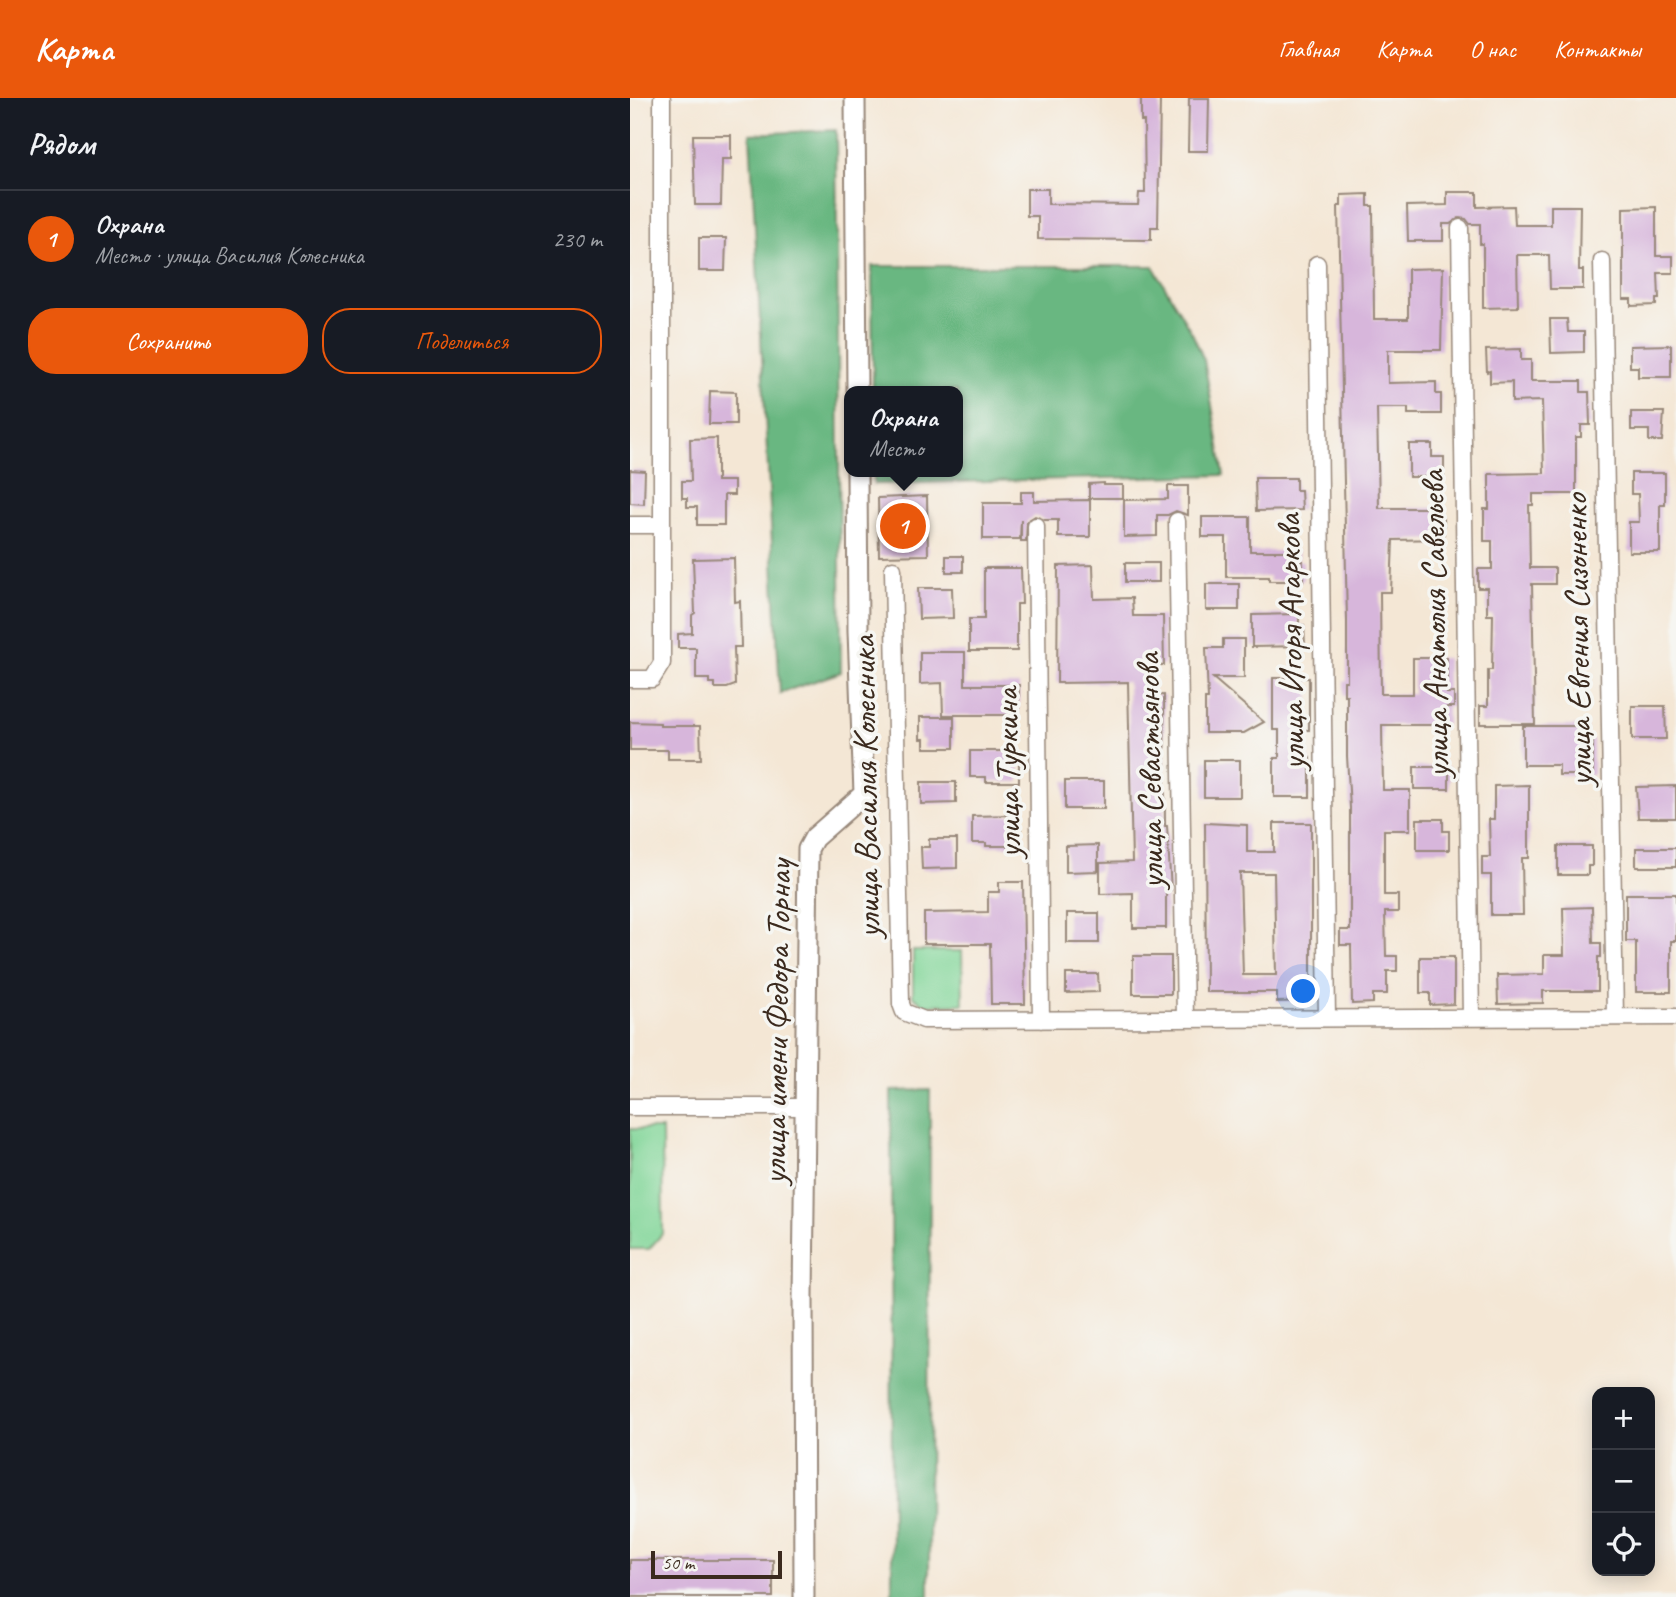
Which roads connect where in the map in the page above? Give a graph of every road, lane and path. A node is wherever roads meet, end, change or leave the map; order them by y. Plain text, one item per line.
1 (662, 98) edge
2 (855, 98) edge
3 (1460, 228) dead end
4 (1602, 261) dead end
5 (1317, 264) dead end
6 (857, 386) edge
7 (857, 477) edge
8 (1177, 521) dead end
9 (630, 525) edge
10 (661, 525) junction
11 (1036, 526) dead end
12 (893, 569) dead end
13 (630, 679) edge
14 (1615, 1017) junction
15 (1676, 1017) edge
16 (1327, 1018) junction
17 (1471, 1018) junction
18 (1185, 1019) junction
19 (1041, 1020) junction
20 (630, 1107) edge
21 (806, 1107) junction
22 (804, 1597) edge

1 - 10 street
2 - 6 street
3 - 17 street, улица Анатолия Савельева
4 - 14 street, улица Евгения Сизоненко
5 - 16 street, улица Игоря Агаркова
7 - 21 street, улица имени Федора Торнау
8 - 18 street, улица Севастьянова
9 - 10 street
10 - 13 street
11 - 19 street, улица Туркина
12 - 19 street, улица Василия Колесника
14 - 15 street
14 - 17 street
16 - 17 street
16 - 18 street
18 - 19 street
20 - 21 street
21 - 22 street, улица имени Федора Торнау

